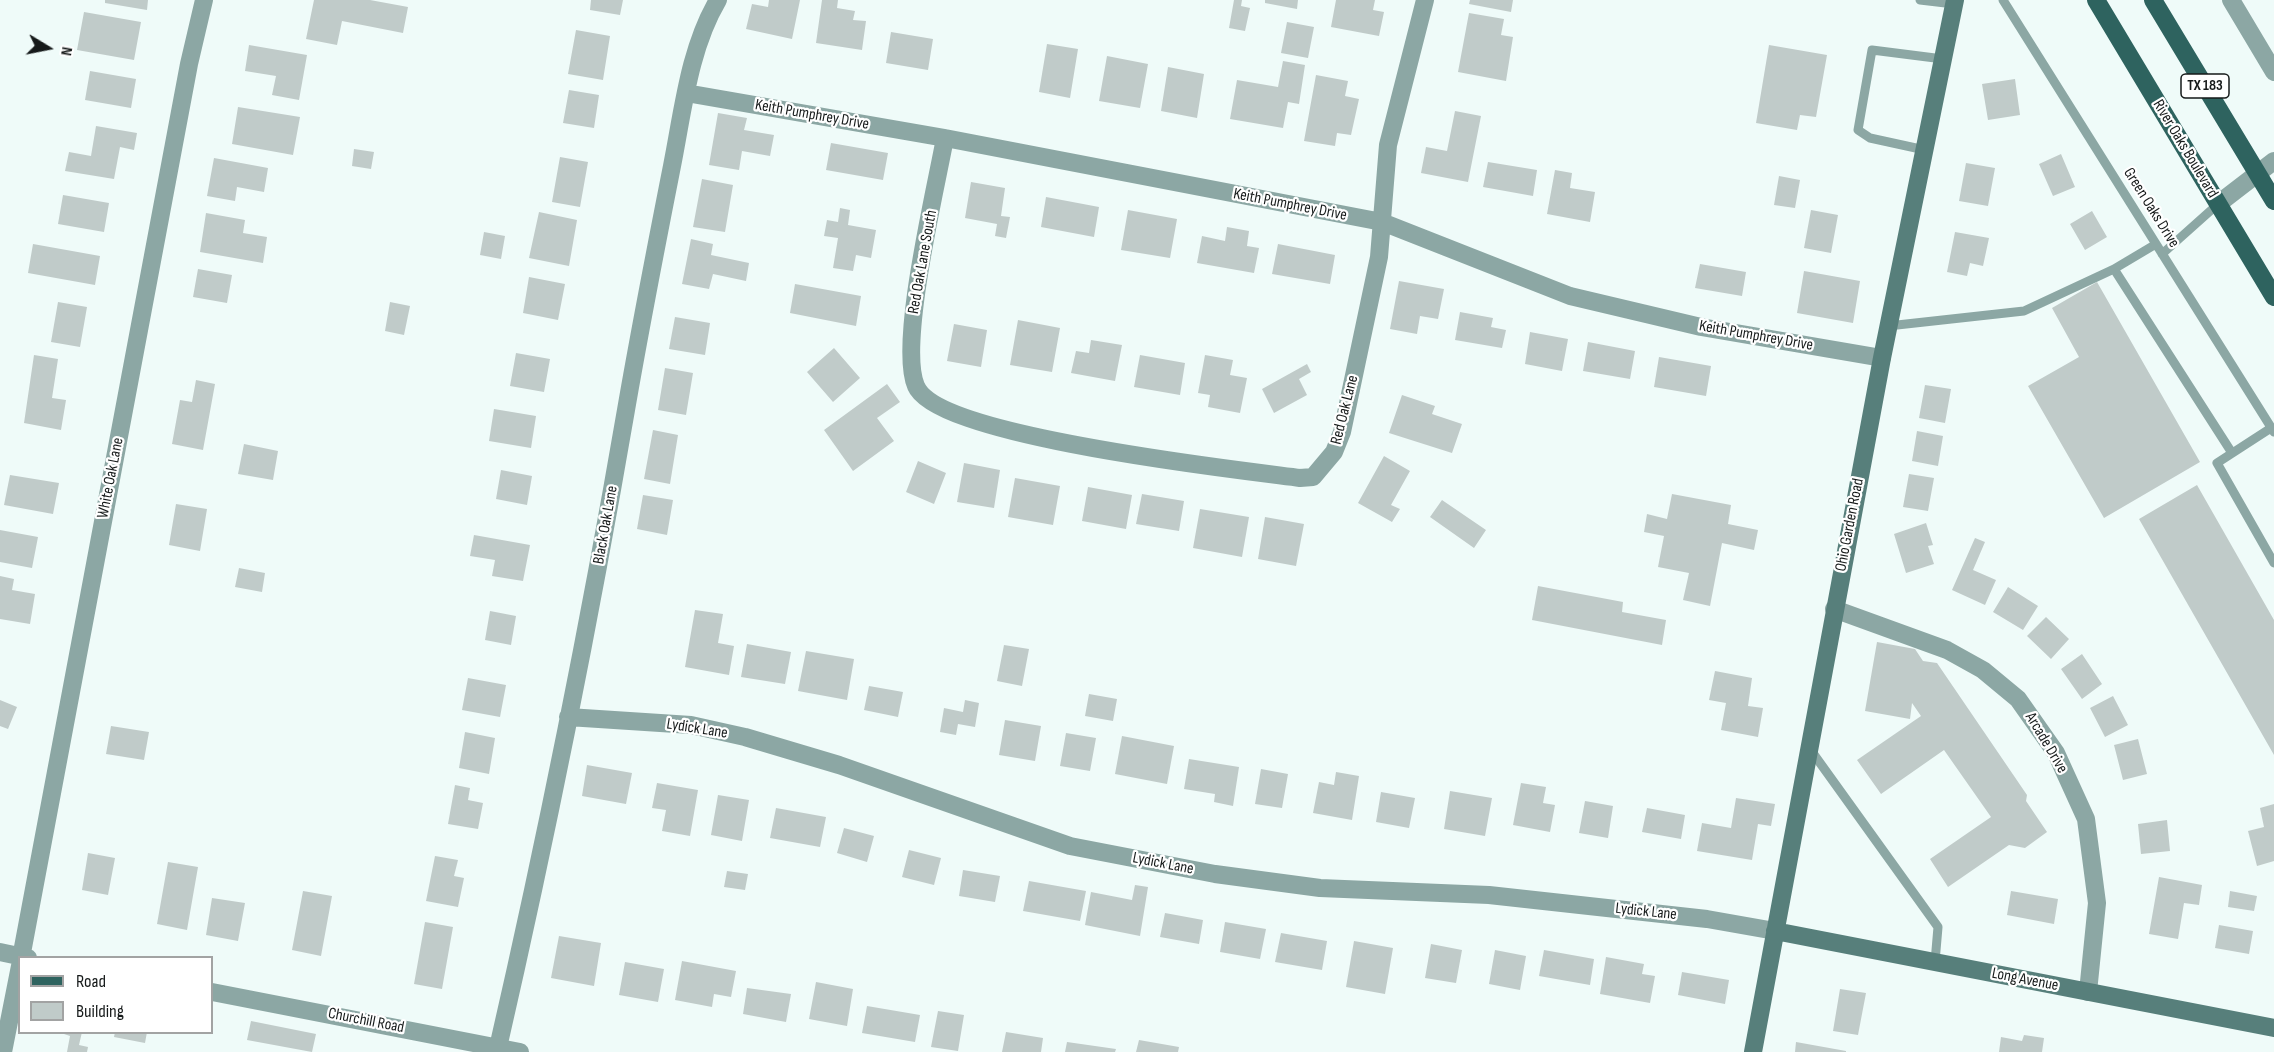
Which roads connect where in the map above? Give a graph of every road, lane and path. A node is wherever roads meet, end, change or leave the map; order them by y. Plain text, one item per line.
1 (204, 0) edge
2 (718, 0) edge
3 (1425, 0) edge
4 (1920, 0) edge
5 (2003, 0) edge
6 (2096, 0) edge
7 (2153, 0) edge
8 (2231, 0) edge
9 (1954, 2) edge
10 (1943, 59) junction
11 (2274, 72) edge
12 (686, 93) junction
13 (945, 138) junction
14 (1924, 150) junction
15 (2274, 161) edge
16 (2257, 172) junction
17 (2274, 201) edge
18 (2218, 204) junction
19 (1382, 222) junction
20 (2156, 244) junction
21 (2162, 254) junction
22 (2114, 269) junction
23 (2274, 297) edge
24 (1888, 326) junction
25 (1882, 358) junction
26 (916, 386) joint
27 (2272, 430) edge
28 (2232, 453) junction
29 (2274, 563) edge
30 (1834, 609) junction
31 (568, 717) junction
32 (1809, 747) junction
33 (1775, 931) junction
34 (0, 952) edge
35 (24, 956) edge
36 (18, 957) edge
37 (1935, 962) junction
38 (18, 982) edge
39 (213, 992) edge
40 (2088, 992) junction
41 (2274, 1028) edge
42 (498, 1050) edge
43 (3, 1052) edge
44 (520, 1052) edge
45 (1753, 1052) edge

1 - 35 street, White Oak Lane
2 - 12 street, Black Oak Lane
3 - 19 street, Red Oak Lane
4 - 9 lane
5 - 20 lane, Green Oaks Drive
6 - 18 main road, River Oaks Boulevard / TX 183
7 - 16 main road, TX 183
8 - 11 street
9 - 10 street, Ohio Garden Road
10 - 14 street, Ohio Garden Road
10 - 14 lane
12 - 13 street, Keith Pumphrey Drive
12 - 31 street, Black Oak Lane
13 - 19 street, Keith Pumphrey Drive
13 - 26 street, Red Oak Lane South
14 - 24 street, Ohio Garden Road
15 - 16 street
16 - 17 main road, TX 183
16 - 18 street
18 - 21 lane
18 - 23 main road, River Oaks Boulevard / TX 183
19 - 25 street, Keith Pumphrey Drive
19 - 26 street, Red Oak Lane
20 - 21 lane, Green Oaks Drive
20 - 22 lane
21 - 27 lane, Green Oaks Drive
22 - 24 lane
22 - 28 lane
24 - 25 street, Ohio Garden Road
25 - 30 street, Ohio Garden Road
27 - 28 lane
28 - 29 lane
30 - 32 street, Ohio Garden Road
30 - 40 street, Arcade Drive
31 - 33 street, Lydick Lane
31 - 42 street, Black Oak Lane
32 - 33 street, Ohio Garden Road
32 - 37 lane
33 - 37 street, Long Avenue
33 - 45 street, Ohio Garden Road
34 - 36 street
37 - 40 street, Long Avenue
38 - 43 street, White Oak Lane
39 - 42 street, Churchill Road
40 - 41 street, Long Avenue
42 - 44 street, Churchill Road

